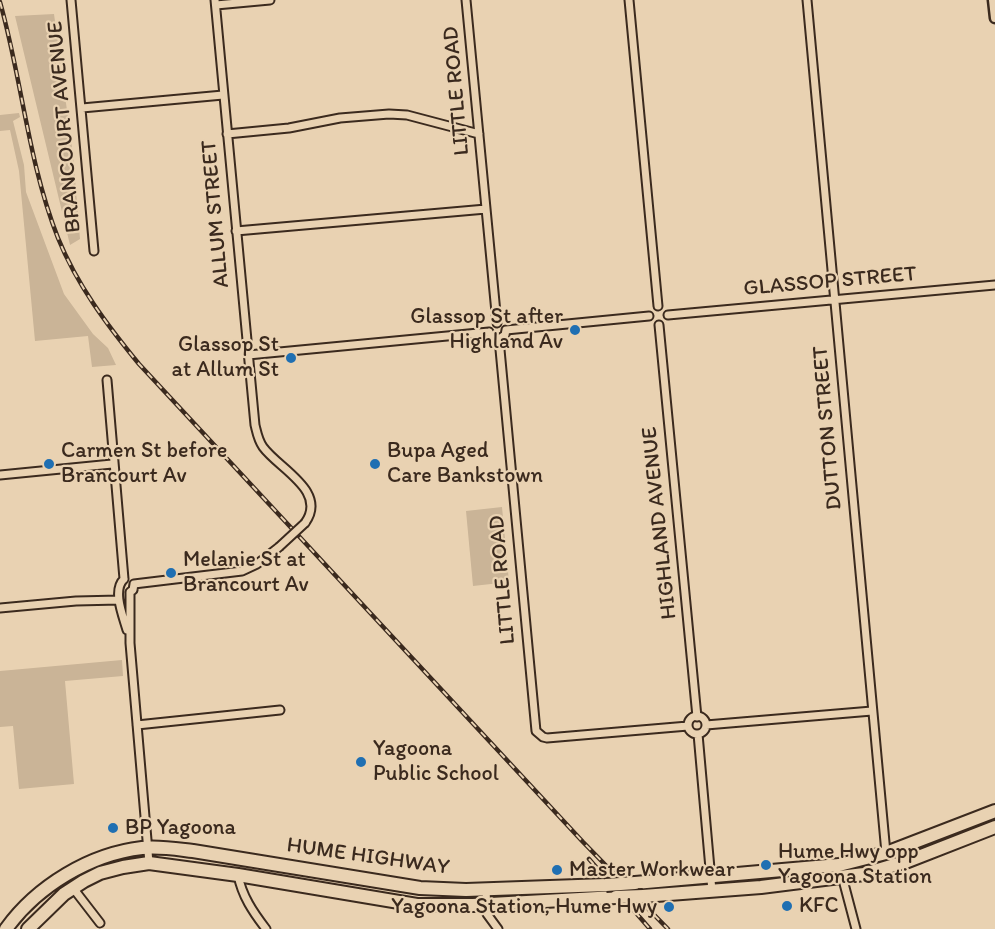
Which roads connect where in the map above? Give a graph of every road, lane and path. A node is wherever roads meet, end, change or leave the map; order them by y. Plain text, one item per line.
1 (71, 0) edge
2 (270, 0) edge
3 (466, 0) edge
4 (629, 0) edge
5 (807, 0) edge
6 (993, 0) edge
7 (215, 2) edge
8 (995, 18) edge
9 (223, 95) junction
10 (82, 108) junction
11 (227, 134) junction
12 (479, 134) junction
13 (486, 209) junction
14 (236, 231) junction
15 (94, 251) dead end
16 (995, 285) edge
17 (834, 300) junction
18 (658, 306) junction
19 (668, 315) junction
20 (649, 316) junction
21 (497, 322) junction
22 (659, 326) junction
23 (506, 330) junction
24 (489, 332) junction
25 (499, 339) junction
26 (248, 355) junction
27 (107, 380) dead end
28 (112, 464) junction
29 (0, 476) edge
30 (124, 579) junction
31 (134, 584) junction
32 (120, 587) junction
33 (130, 592) junction
34 (119, 600) junction
35 (0, 608) edge
36 (130, 643) junction
37 (280, 710) dead end
38 (872, 711) junction
39 (697, 717) junction
40 (137, 725) junction
41 (706, 725) junction
42 (688, 726) junction
43 (698, 734) junction
44 (995, 811) edge
45 (995, 827) edge
46 (148, 848) junction
47 (886, 853) junction
48 (149, 863) junction
49 (839, 865) junction
50 (238, 875) junction
51 (710, 876) junction
52 (842, 878) junction
53 (73, 888) junction
54 (486, 889) junction
55 (712, 891) junction
56 (487, 904) junction
57 (100, 923) dead end
58 (6, 929) edge
59 (28, 929) edge
60 (266, 929) edge
61 (498, 929) edge
62 (856, 929) edge

1 - 10 street, BRANCOURT AVENUE
2 - 7 street
3 - 12 street, LITTLE ROAD
4 - 18 street
5 - 17 street, DUTTON STREET
6 - 8 street
7 - 9 street, ALLUM STREET
9 - 10 street
9 - 11 street, ALLUM STREET
10 - 15 street, BRANCOURT AVENUE
11 - 12 street
11 - 14 street, ALLUM STREET
12 - 13 street, LITTLE ROAD
13 - 14 street
13 - 21 street, LITTLE ROAD
14 - 26 street, ALLUM STREET
16 - 17 street, GLASSOP STREET
17 - 19 street, GLASSOP STREET
17 - 38 street, DUTTON STREET
18 - 19 street
18 - 20 street
19 - 22 street
20 - 22 street
20 - 23 street
21 - 23 street
21 - 24 street
22 - 39 street, HIGHLAND AVENUE
23 - 25 street
24 - 25 street
24 - 26 street
25 - 42 street, LITTLE ROAD
26 - 31 street, ALLUM STREET, bridge
27 - 28 street
28 - 29 street
28 - 30 street
30 - 31 street
30 - 32 street
31 - 33 street
32 - 33 street
32 - 34 street
33 - 36 street
34 - 35 street
34 - 36 street
36 - 40 street
37 - 40 street
38 - 41 street
38 - 47 street, DUTTON STREET
39 - 41 street
39 - 42 street
40 - 46 street
41 - 43 street
42 - 43 street
43 - 51 street
44 - 47 highway, HUME HIGHWAY
45 - 52 highway, HUME HIGHWAY
46 - 48 street
46 - 54 highway, HUME HIGHWAY
46 - 58 highway, HUME HIGHWAY
47 - 49 highway, HUME HIGHWAY
48 - 50 highway, HUME HIGHWAY
48 - 53 highway, HUME HIGHWAY
49 - 51 highway, HUME HIGHWAY
49 - 52 street
50 - 56 highway, HUME HIGHWAY
50 - 60 street
51 - 54 highway, HUME HIGHWAY, bridge
51 - 55 street
52 - 55 highway, HUME HIGHWAY
52 - 62 street
53 - 57 street
53 - 59 highway, HUME HIGHWAY
54 - 56 street
55 - 56 highway, HUME HIGHWAY, bridge
56 - 61 street

